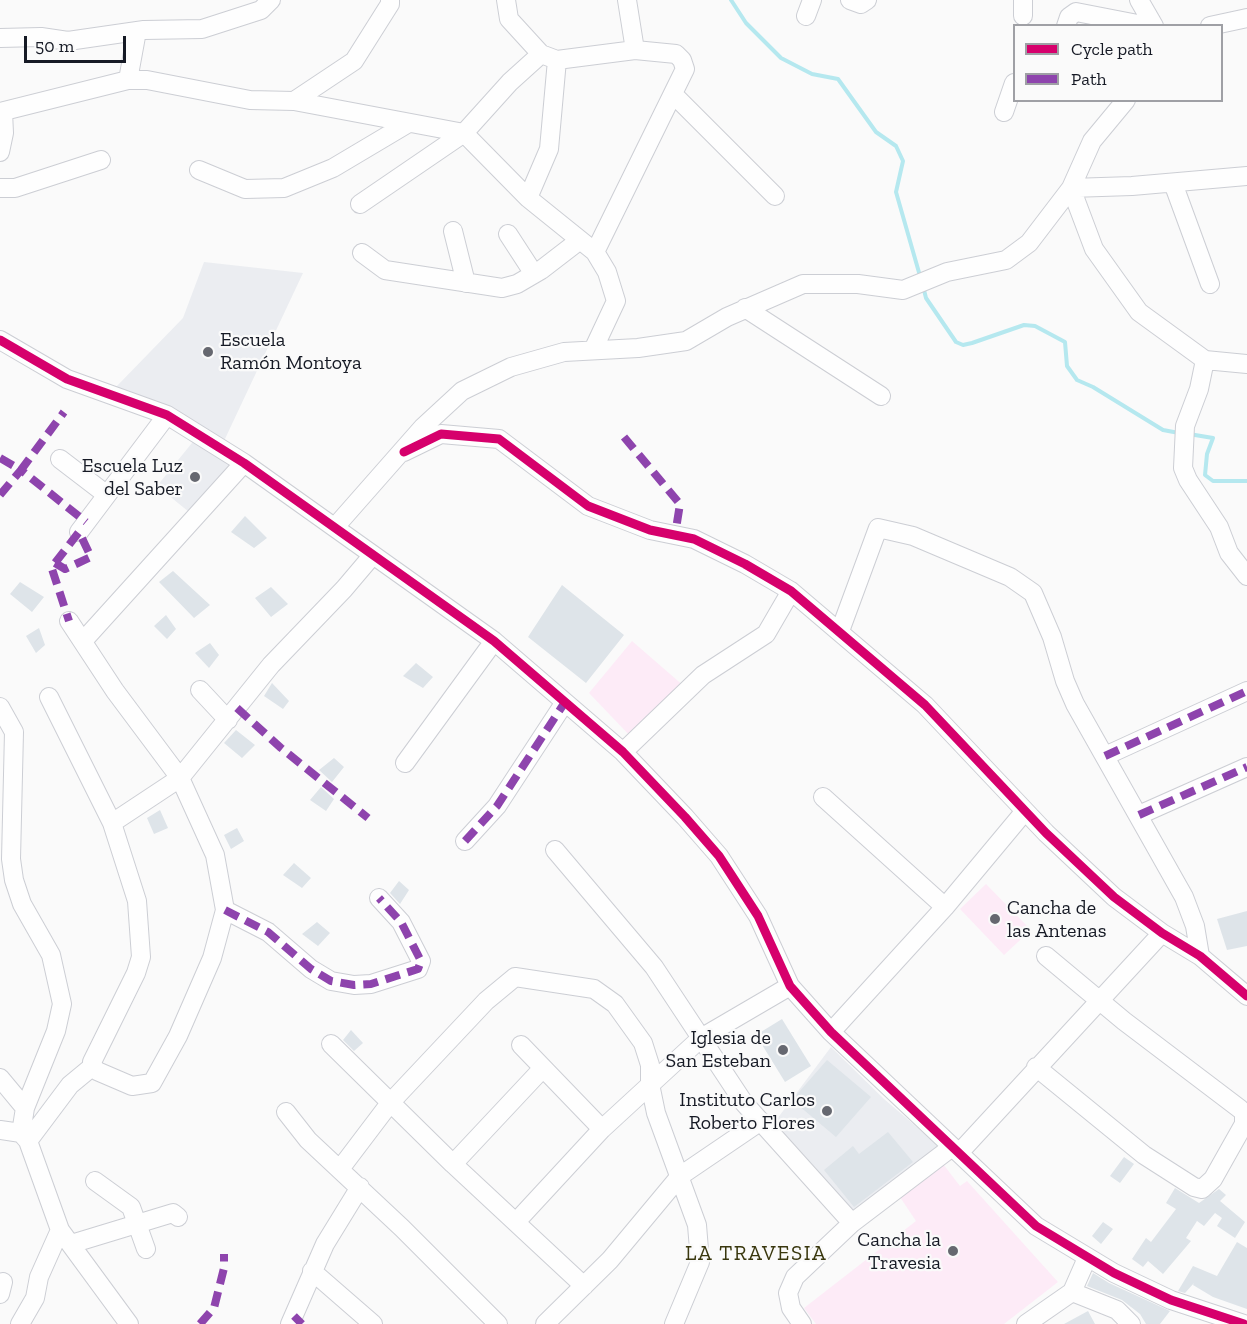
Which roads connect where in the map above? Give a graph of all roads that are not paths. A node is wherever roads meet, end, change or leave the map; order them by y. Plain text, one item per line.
1 (271, 0) edge
2 (390, 0) edge
3 (506, 0) edge
4 (627, 0) edge
5 (850, 0) edge
6 (867, 0) edge
7 (1139, 0) edge
8 (1247, 18) edge
9 (1067, 24) edge
10 (1138, 24) edge
11 (1153, 24) edge
12 (1218, 24) edge
13 (137, 31) junction
14 (0, 38) edge
15 (635, 50) junction
16 (549, 57) junction
17 (128, 80) junction
18 (1013, 86) edge
19 (673, 94) junction
20 (294, 101) junction
21 (1124, 102) edge
22 (2, 112) edge
23 (1004, 112) dead end
24 (407, 124) junction
25 (464, 133) junction
26 (0, 152) edge
27 (100, 160) dead end
28 (199, 170) dead end
29 (1247, 176) edge
30 (1173, 183) junction
31 (0, 188) edge
32 (1071, 188) junction
33 (775, 196) dead end
34 (528, 198) junction
35 (360, 204) dead end
36 (453, 231) dead end
37 (508, 234) dead end
38 (580, 240) junction
39 (595, 252) junction
40 (362, 253) dead end
41 (534, 274) junction
42 (466, 283) junction
43 (1210, 284) dead end
44 (745, 308) junction
45 (0, 340) edge
46 (593, 351) junction
47 (1205, 360) junction
48 (1247, 364) edge
49 (881, 396) dead end
50 (167, 415) junction
51 (404, 452) junction
52 (60, 459) dead end
53 (244, 463) junction
54 (107, 495) junction
55 (335, 527) junction
56 (79, 532) dead end
57 (372, 556) junction
58 (1247, 576) edge
59 (791, 591) junction
60 (69, 621) dead end
61 (840, 631) junction
62 (83, 641) junction
63 (494, 641) junction
64 (200, 690) dead end
65 (1247, 691) edge
66 (49, 697) dead end
67 (565, 702) junction
68 (0, 707) edge
69 (228, 720) junction
70 (623, 752) junction
71 (1105, 756) junction
72 (405, 763) dead end
73 (1247, 767) edge
74 (180, 778) junction
75 (823, 797) dead end
76 (1025, 811) junction
77 (1139, 815) junction
78 (112, 823) junction
79 (465, 841) dead end
80 (555, 850) dead end
81 (379, 898) dead end
82 (945, 907) junction
83 (225, 910) junction
84 (1162, 933) junction
85 (1046, 956) dead end
86 (1200, 956) junction
87 (789, 986) junction
88 (1247, 996) edge
89 (1098, 1001) junction
90 (831, 1032) junction
91 (701, 1038) junction
92 (331, 1044) dead end
93 (521, 1045) dead end
94 (93, 1066) junction
95 (1036, 1067) junction
96 (543, 1068) junction
97 (0, 1078) edge
98 (650, 1084) junction
99 (390, 1103) junction
100 (25, 1108) junction
101 (286, 1112) dead end
102 (761, 1121) junction
103 (602, 1129) junction
104 (0, 1130) edge
105 (24, 1137) junction
106 (956, 1150) junction
107 (453, 1164) junction
108 (340, 1169) junction
109 (680, 1176) junction
110 (95, 1181) dead end
111 (360, 1187) junction
112 (178, 1217) dead end
113 (516, 1222) junction
114 (852, 1223) junction
115 (138, 1224) junction
116 (65, 1237) junction
117 (146, 1249) dead end
118 (1087, 1258) junction
119 (312, 1271) junction
120 (584, 1286) junction
121 (1072, 1292) junction
122 (1219, 1320) edge
123 (295, 1321) edge
124 (20, 1324) edge
125 (129, 1324) edge
126 (373, 1324) edge
127 (498, 1324) edge
128 (546, 1324) edge
129 (674, 1324) edge
130 (802, 1324) edge
131 (1026, 1324) edge
132 (1131, 1324) edge
133 (1244, 1324) edge

1 - 13 street
2 - 20 street
3 - 16 street
4 - 15 street
5 - 6 street
7 - 11 street
8 - 12 street
9 - 10 street
13 - 14 street
13 - 17 street
15 - 16 street
15 - 19 street
16 - 25 street
16 - 34 street
17 - 20 street
17 - 22 street
18 - 23 street
19 - 33 street
19 - 39 street
20 - 24 street
21 - 32 street
22 - 26 street
24 - 25 street
24 - 28 street
25 - 34 street
25 - 35 street
27 - 31 street
29 - 30 street
30 - 32 street
30 - 43 street
32 - 44 street
32 - 47 street
34 - 38 street
36 - 42 street
37 - 41 street
38 - 39 street
38 - 41 street
39 - 46 street
40 - 42 street
41 - 42 street
44 - 46 street
44 - 49 street
45 - 50 street
46 - 51 street
47 - 48 street
47 - 58 street
50 - 53 street
50 - 54 street
51 - 55 street
51 - 59 street
52 - 54 street
53 - 55 street
53 - 62 street
54 - 56 street
55 - 57 street
57 - 63 street
57 - 69 street
59 - 61 street
59 - 70 street
60 - 62 street
61 - 71 street
61 - 76 street
62 - 74 street
63 - 67 street
63 - 72 street
64 - 69 street
65 - 71 street
66 - 78 street
67 - 70 street
67 - 79 street
68 - 100 street
69 - 74 street
70 - 87 street
71 - 77 street
73 - 77 street
74 - 78 street
74 - 83 street
75 - 82 street
76 - 82 street
76 - 84 street
77 - 86 street
78 - 94 street
80 - 91 street
81 - 83 street
82 - 90 street
83 - 94 street
84 - 86 street
84 - 89 street
85 - 89 street
86 - 88 street
87 - 90 street
87 - 91 street
89 - 95 street
89 - 95 street
90 - 106 street
91 - 98 street
91 - 102 street
92 - 99 street
93 - 96 street
94 - 105 street
95 - 106 street
96 - 103 street
96 - 107 street
97 - 100 street
98 - 99 street
98 - 103 street
98 - 109 street
99 - 107 street
99 - 108 street
100 - 105 street
101 - 108 street
102 - 109 street
102 - 114 street
103 - 113 street
104 - 105 street
105 - 116 street
106 - 114 street
106 - 118 street
107 - 113 street
108 - 111 street
109 - 120 street
109 - 129 street
110 - 115 street
111 - 119 street
111 - 127 street
112 - 115 street
113 - 120 street
114 - 130 street
115 - 116 street
115 - 117 street
116 - 124 street
116 - 125 street
118 - 121 street
118 - 122 street
119 - 123 street
119 - 126 street
120 - 128 street
121 - 131 street
121 - 132 street
122 - 133 street

